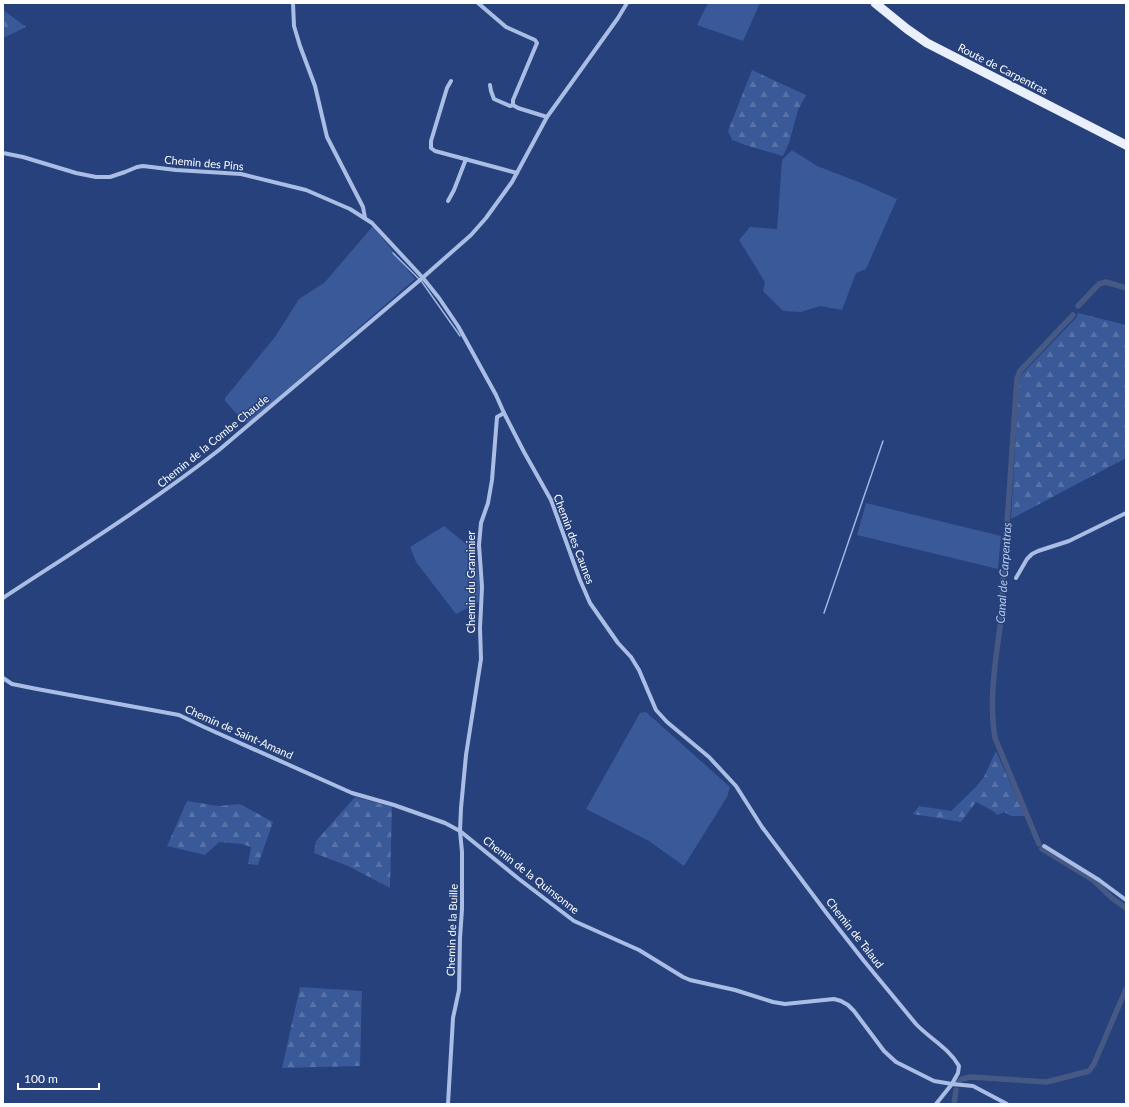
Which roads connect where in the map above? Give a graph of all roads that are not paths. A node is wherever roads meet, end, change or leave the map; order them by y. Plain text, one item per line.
1 (293, 3) edge
2 (478, 3) edge
3 (626, 3) edge
4 (875, 3) edge
5 (451, 81) dead end
6 (490, 84) dead end
7 (514, 105) junction
8 (547, 117) junction
9 (1126, 145) edge
10 (3, 153) edge
11 (466, 159) junction
12 (517, 172) junction
13 (448, 201) dead end
14 (365, 218) junction
15 (421, 279) junction
16 (504, 413) junction
17 (1126, 513) edge
18 (1016, 578) dead end
19 (3, 598) edge
20 (3, 678) edge
21 (466, 755) joint
22 (736, 786) joint
23 (460, 831) junction
24 (1044, 846) dead end
25 (1126, 900) edge
26 (952, 1084) junction
27 (448, 1104) edge
28 (936, 1104) edge
29 (1007, 1104) edge

1 - 14 street
2 - 7 street
3 - 8 street, Chemin de la Combe Chaude
4 - 9 main road, Route de Carpentras
5 - 11 street
6 - 7 street
7 - 8 street
8 - 12 street, Chemin de la Combe Chaude
10 - 14 street, Chemin des Pins
11 - 12 street
11 - 13 street
12 - 15 street, Chemin de la Combe Chaude
14 - 15 street, Chemin des Pins
15 - 16 street, Chemin des Caunes
15 - 19 street, Chemin de la Combe Chaude
16 - 21 street, Chemin du Graminier
16 - 22 street, Chemin des Caunes
17 - 18 street
20 - 23 street, Chemin de Saint-Amand
21 - 23 street, Chemin de la Buille
22 - 26 street, Chemin de Talaud
23 - 26 street, Chemin de la Quinsonne
23 - 27 street, Chemin de la Buille
24 - 25 street
26 - 28 street
26 - 29 street

